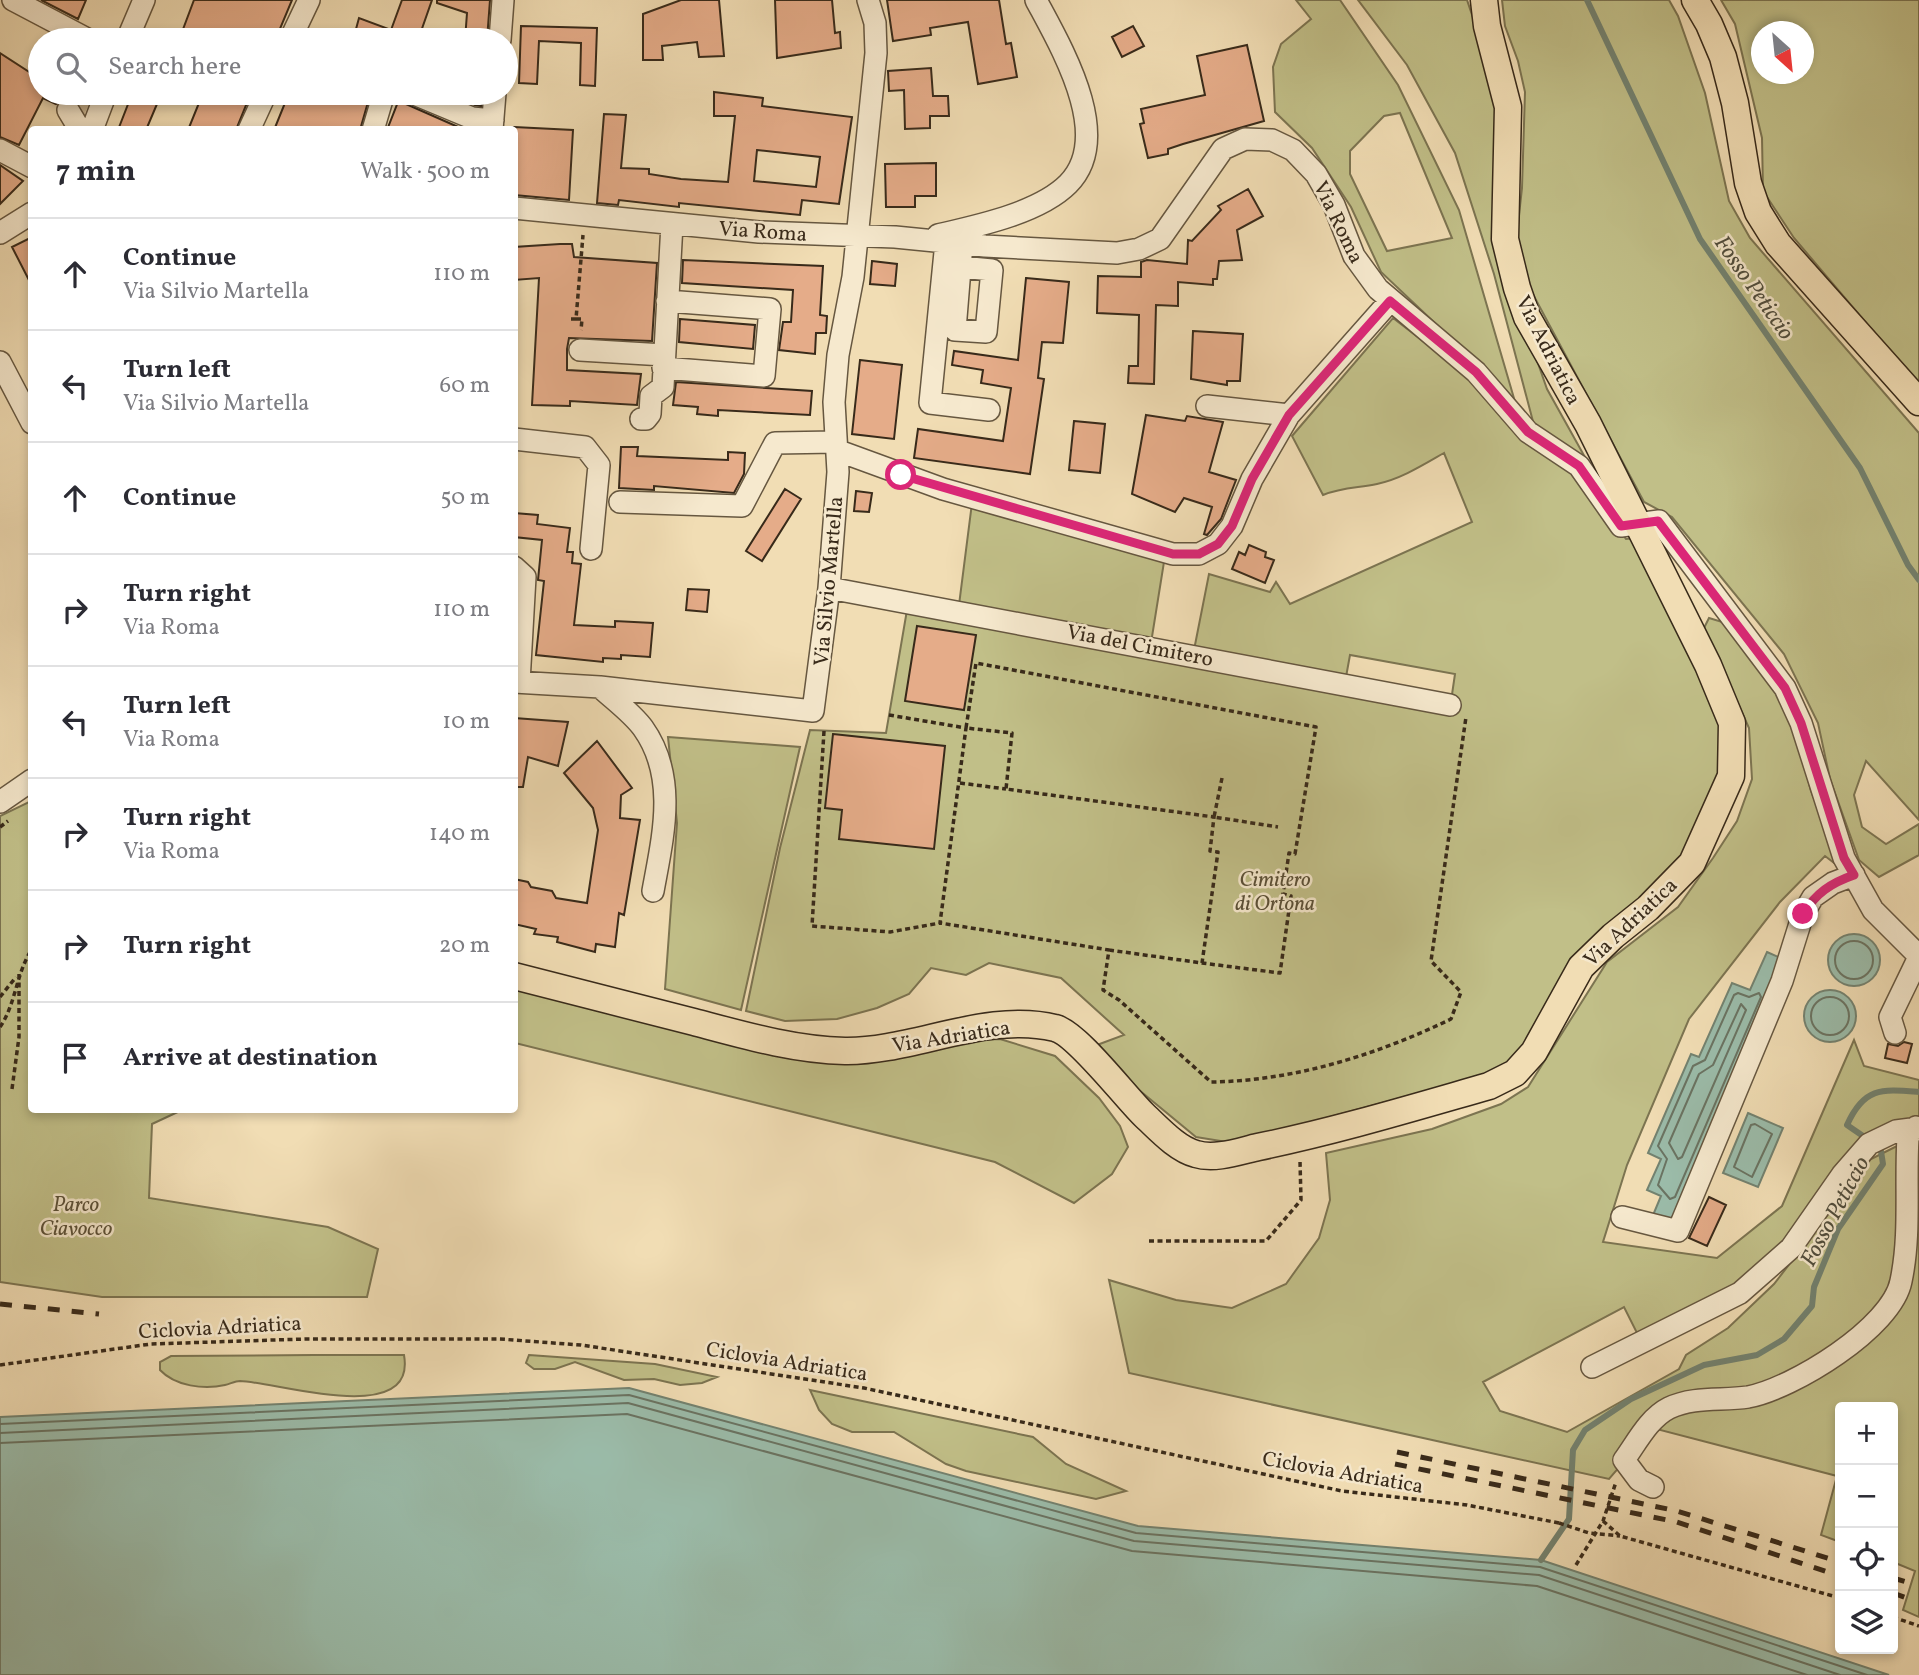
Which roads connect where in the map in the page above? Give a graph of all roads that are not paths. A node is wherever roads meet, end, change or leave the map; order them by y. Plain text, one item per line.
1 (13, 0) edge
2 (144, 0) edge
3 (309, 0) edge
4 (503, 0) edge
5 (868, 0) edge
6 (1036, 0) edge
7 (1484, 0) edge
8 (1695, 0) edge
9 (66, 28) edge
10 (132, 28) edge
11 (296, 28) edge
12 (501, 28) edge
13 (101, 105) edge
14 (260, 105) edge
15 (380, 105) edge
16 (441, 105) edge
17 (494, 105) edge
18 (68, 110) dead end
19 (493, 125) edge
20 (77, 126) edge
21 (94, 126) edge
22 (251, 126) edge
23 (374, 126) edge
24 (0, 150) edge
25 (28, 165) edge
26 (518, 208) edge
27 (28, 216) edge
28 (672, 224) junction
29 (0, 233) edge
30 (855, 236) junction
31 (923, 239) junction
32 (954, 243) junction
33 (960, 267) dead end
34 (667, 301) junction
35 (1390, 301) junction
36 (580, 350) dead end
37 (663, 361) junction
38 (0, 362) edge
39 (1919, 402) edge
40 (1207, 406) dead end
41 (989, 410) dead end
42 (28, 415) edge
43 (1289, 415) junction
44 (641, 419) dead end
45 (518, 439) edge
46 (788, 443) junction
47 (838, 447) junction
48 (765, 484) dead end
49 (620, 502) dead end
50 (1637, 526) junction
51 (591, 549) dead end
52 (518, 571) edge
53 (828, 588) junction
54 (518, 655) edge
55 (518, 682) edge
56 (600, 687) junction
57 (1450, 705) road end
58 (28, 783) edge
59 (0, 802) edge
60 (1854, 875) junction
61 (653, 891) dead end
62 (1919, 957) edge
63 (518, 977) edge
64 (1895, 1033) dead end
65 (1918, 1128) edge
66 (1622, 1217) dead end
67 (1592, 1367) dead end
68 (1653, 1487) dead end

1 - 9 street
2 - 10 street
3 - 11 street
4 - 12 street
5 - 30 street, Via Silvio Martella
6 - 31 street
7 - 50 main road, Via Adriatica
8 - 39 main road
13 - 21 street
14 - 22 street
15 - 23 street
16 - 19 street
17 - 19 street
18 - 20 street
24 - 25 street
26 - 28 street, Via Roma
27 - 29 street
28 - 30 street, Via Roma
28 - 34 street
30 - 31 street, Via Roma
30 - 47 street, Via Silvio Martella
31 - 32 street, Via Roma
32 - 33 street
32 - 35 street, Via Roma
32 - 41 street
34 - 37 street
34 - 37 street
35 - 43 street
35 - 50 street, Via Roma
36 - 37 street
37 - 44 street
38 - 42 street
40 - 43 street
43 - 47 street
45 - 51 street
46 - 47 street
46 - 48 street
46 - 49 street
47 - 53 street, Via Silvio Martella
50 - 60 street, Via Roma
50 - 63 main road, Via Adriatica
52 - 54 street
53 - 56 street, Via Silvio Martella
53 - 57 street, Via del Cimitero
55 - 56 street
56 - 61 street
58 - 59 street
60 - 62 street, Via Roma
60 - 66 street
62 - 64 street
65 - 67 street
65 - 68 street

